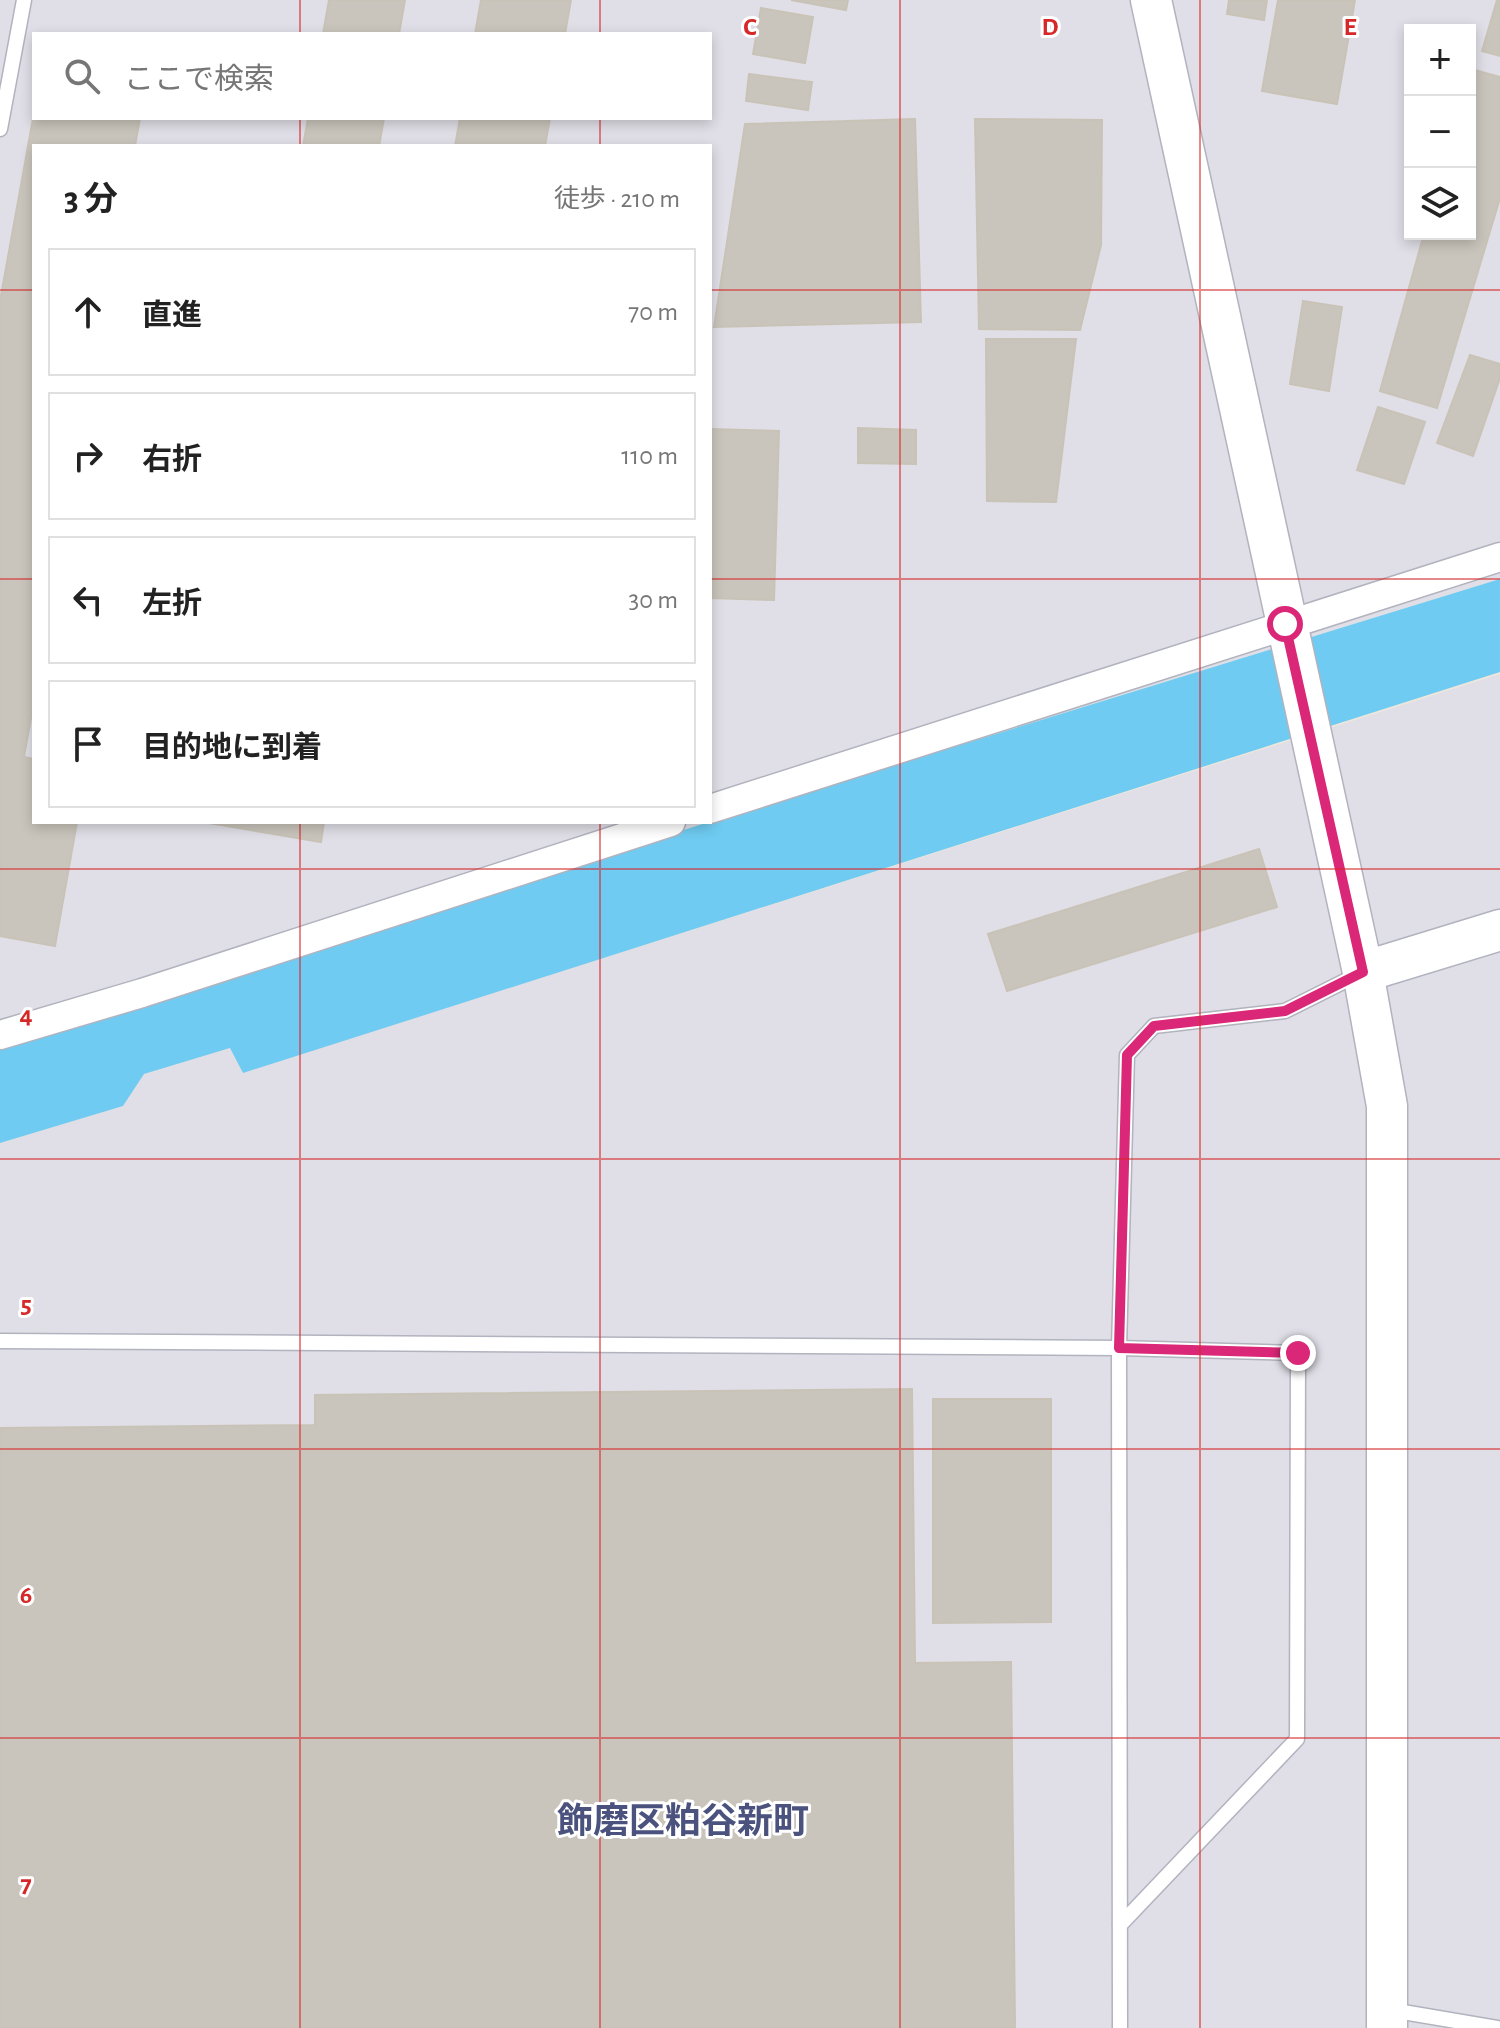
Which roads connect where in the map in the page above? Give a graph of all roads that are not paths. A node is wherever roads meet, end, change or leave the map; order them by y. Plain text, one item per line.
1 (24, 0) edge
2 (1151, 0) edge
3 (0, 129) edge
4 (1500, 557) edge
5 (1285, 624) junction
6 (712, 808) edge
7 (665, 824) edge
8 (1500, 930) edge
9 (1363, 972) junction
10 (0, 1035) edge
11 (0, 1341) edge
12 (1119, 1348) junction
13 (1120, 1925) junction
14 (1387, 2019) edge
15 (1120, 2028) edge
16 (1497, 2028) edge

1 - 3 lane
2 - 5 street
4 - 5 street
5 - 6 street
5 - 9 street
7 - 10 street
8 - 9 street
9 - 12 lane
9 - 14 street
11 - 12 lane
12 - 13 lane
12 - 13 lane
13 - 15 lane
14 - 16 lane

